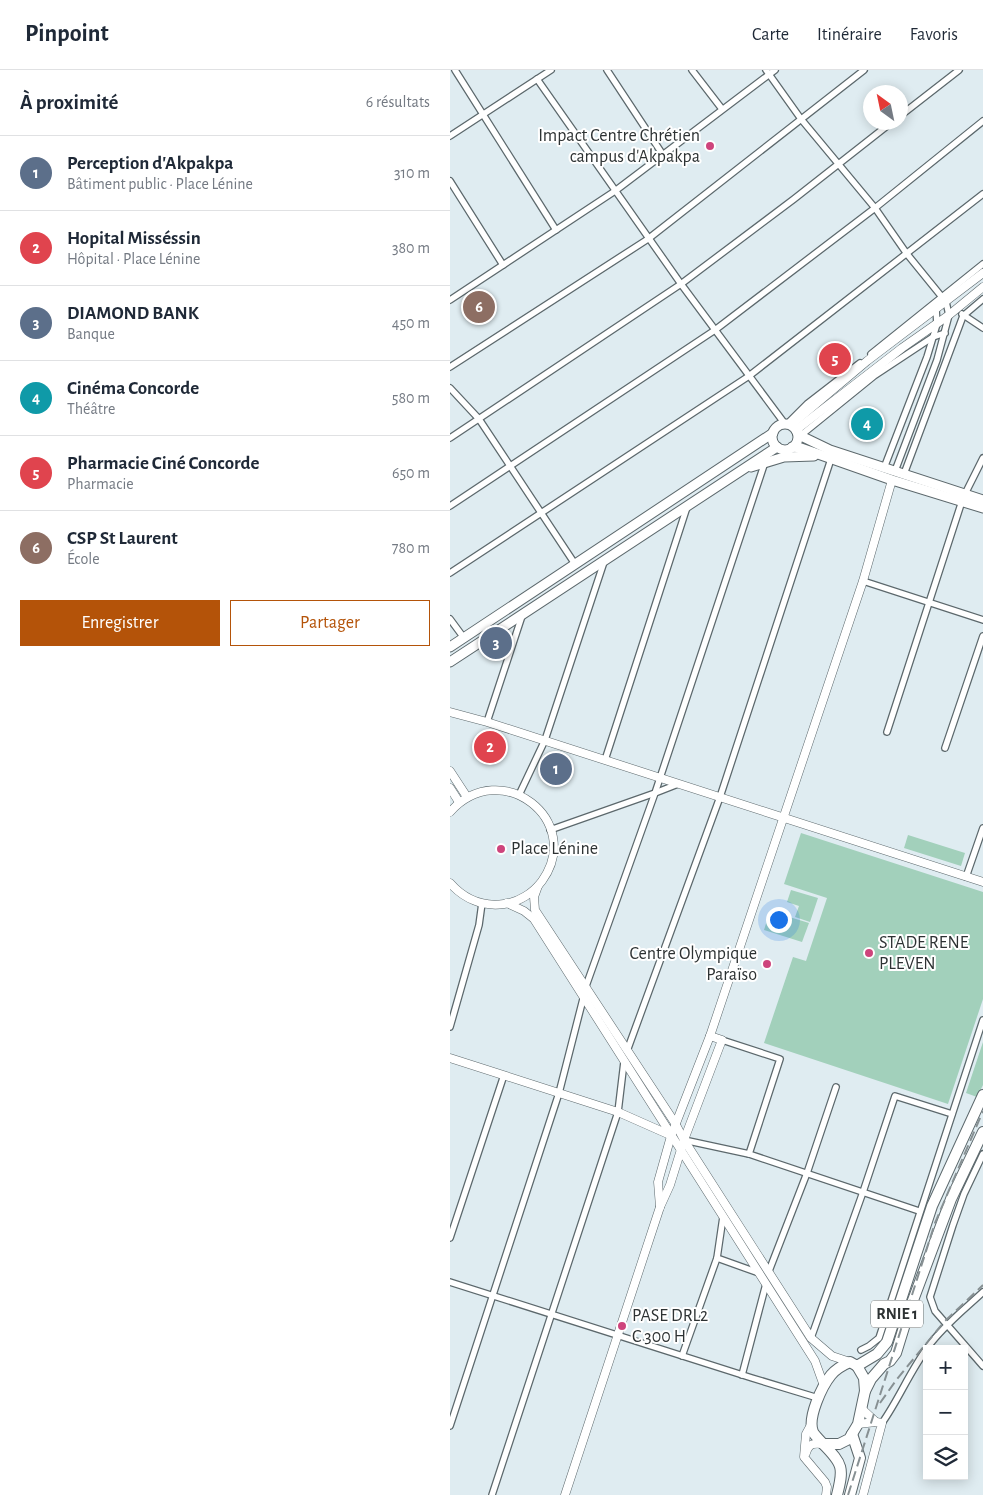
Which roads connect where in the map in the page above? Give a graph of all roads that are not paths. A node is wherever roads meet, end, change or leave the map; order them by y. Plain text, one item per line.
1 (455, 70) edge
2 (551, 70) edge
3 (607, 70) edge
4 (692, 70) edge
5 (864, 70) edge
6 (959, 70) edge
7 (770, 72) edge
8 (537, 79) junction
9 (722, 109) junction
10 (908, 110) edge
11 (483, 114) junction
12 (801, 119) junction
13 (983, 122) edge
14 (882, 130) edge
15 (450, 136) edge
16 (663, 154) junction
17 (839, 163) junction
18 (450, 181) edge
19 (615, 190) junction
20 (983, 194) edge
21 (875, 208) junction
22 (556, 230) junction
23 (648, 239) junction
24 (907, 254) junction
25 (983, 264) edge
26 (503, 265) junction
27 (983, 273) edge
28 (680, 284) junction
29 (983, 287) edge
30 (451, 296) edge
31 (983, 299) edge
32 (944, 300) junction
33 (936, 309) junction
34 (957, 309) junction
35 (949, 315) junction
36 (963, 316) junction
37 (937, 324) junction
38 (983, 328) edge
39 (715, 330) junction
40 (945, 334) junction
41 (932, 337) junction
42 (450, 367) edge
43 (749, 376) junction
44 (450, 388) edge
45 (479, 418) junction
46 (793, 428) junction
47 (773, 433) junction
48 (450, 438) edge
49 (778, 447) junction
50 (792, 447) junction
51 (820, 456) junction
52 (983, 458) edge
53 (831, 459) junction
54 (765, 462) junction
55 (510, 466) junction
56 (884, 468) junction
57 (897, 475) junction
58 (728, 478) junction
59 (963, 498) junction
60 (983, 500) edge
61 (687, 505) junction
62 (450, 506) edge
63 (983, 508) edge
64 (541, 513) junction
65 (605, 560) junction
66 (575, 564) junction
67 (450, 573) edge
68 (863, 580) junction
69 (929, 602) junction
70 (522, 616) junction
71 (450, 618) edge
72 (983, 620) edge
73 (983, 636) edge
74 (464, 638) junction
75 (450, 647) edge
76 (450, 662) edge
77 (450, 712) edge
78 (487, 722) junction
79 (887, 732) dead end
80 (545, 740) junction
81 (945, 748) dead end
82 (605, 760) junction
83 (450, 771) edge
84 (660, 778) junction
85 (678, 784) junction
86 (450, 788) edge
87 (655, 793) junction
88 (519, 795) junction
89 (467, 797) junction
90 (720, 797) junction
91 (459, 802) junction
92 (450, 812) edge
93 (783, 818) junction
94 (983, 828) edge
95 (550, 830) junction
96 (966, 877) junction
97 (983, 882) edge
98 (450, 883) edge
99 (538, 886) junction
100 (482, 903) junction
101 (507, 903) junction
102 (586, 986) junction
103 (583, 999) junction
104 (983, 1020) edge
105 (450, 1027) edge
106 (710, 1036) junction
107 (722, 1040) junction
108 (627, 1050) junction
109 (450, 1058) edge
110 (624, 1062) junction
111 (504, 1076) junction
112 (836, 1087) dead end
113 (559, 1093) junction
114 (983, 1095) edge
115 (618, 1112) junction
116 (952, 1114) junction
117 (675, 1123) junction
118 (983, 1132) edge
119 (671, 1136) junction
120 (684, 1140) junction
121 (681, 1150) junction
122 (749, 1154) junction
123 (983, 1154) edge
124 (807, 1173) junction
125 (863, 1192) junction
126 (660, 1206) junction
127 (919, 1211) junction
128 (723, 1217) junction
129 (450, 1238) edge
130 (717, 1258) junction
131 (769, 1271) junction
132 (759, 1273) junction
133 (450, 1282) edge
134 (766, 1284) junction
135 (983, 1292) edge
136 (492, 1295) junction
137 (551, 1314) junction
138 (947, 1326) junction
139 (617, 1335) junction
140 (811, 1338) junction
141 (861, 1350) dead end
142 (682, 1356) junction
143 (854, 1364) junction
144 (983, 1366) edge
145 (742, 1375) junction
146 (824, 1386) junction
147 (865, 1391) junction
148 (818, 1398) junction
149 (862, 1409) junction
150 (879, 1422) junction
151 (858, 1424) junction
152 (811, 1425) junction
153 (450, 1426) edge
154 (852, 1434) junction
155 (823, 1444) junction
156 (804, 1458) junction
157 (492, 1495) edge
158 (566, 1495) edge
159 (826, 1495) edge
160 (837, 1495) edge
161 (850, 1495) edge
162 (863, 1495) edge

1 - 11 street
2 - 8 street
3 - 16 street
4 - 9 street
5 - 12 street
6 - 10 street
7 - 9 street
7 - 12 street
8 - 11 street
8 - 19 street
9 - 16 street
11 - 15 street
11 - 22 street
12 - 17 street
12 - 23 street
13 - 21 street
14 - 17 street
16 - 19 street
17 - 21 street
17 - 28 street
18 - 26 street
19 - 22 street
19 - 23 street
20 - 24 street
21 - 24 street
21 - 39 street
22 - 26 street
23 - 28 street
23 - 42 street
24 - 32 street
24 - 43 street
25 - 32 street
26 - 30 street
27 - 32 street
28 - 39 street
28 - 45 street
29 - 34 street
31 - 36 street
32 - 33 street
32 - 35 street
32 - 46 street
33 - 37 street
33 - 46 street
34 - 35 street
34 - 36 street
35 - 37 street
35 - 40 street
36 - 38 street
36 - 57 street
37 - 41 street
37 - 46 street
39 - 43 street
39 - 55 street
40 - 41 street
40 - 57 street
41 - 46 street
41 - 56 street
43 - 46 street
43 - 64 street
44 - 45 street
45 - 48 street
45 - 55 street
46 - 47 main road
46 - 50 main road
46 - 56 main road
47 - 49 main road
47 - 66 main road
49 - 50 main road
49 - 58 main road
50 - 51 main road
51 - 53 main road
51 - 54 main road
52 - 59 street
53 - 57 main road
53 - 90 street
54 - 58 main road
54 - 84 street
55 - 62 street
55 - 64 street
56 - 57 main road
57 - 59 main road
57 - 59 main road
57 - 68 street
58 - 61 main road
59 - 60 main road
59 - 63 main road
59 - 69 street
61 - 65 main road
61 - 82 street
64 - 66 street
64 - 67 street
65 - 70 main road
65 - 80 street
66 - 74 main road
68 - 69 street
68 - 93 street
69 - 72 street
69 - 79 street
70 - 76 main road
70 - 78 street
71 - 74 street
73 - 81 street
74 - 75 main road
77 - 78 street
78 - 80 street
80 - 82 street
80 - 88 street
82 - 84 street
83 - 89 street
84 - 85 street
84 - 87 street
85 - 87 street
85 - 90 street
86 - 91 street
87 - 95 street
87 - 102 street
88 - 89 street
88 - 95 street
89 - 91 street
90 - 93 street
90 - 108 street
91 - 92 street
93 - 96 street
93 - 106 street
94 - 96 street
95 - 99 street
96 - 97 street
98 - 100 street
99 - 101 street
99 - 102 street
100 - 101 street
100 - 105 street
101 - 103 street
102 - 108 street
103 - 110 street
103 - 113 street
104 - 116 street
106 - 107 street
106 - 117 street
107 - 120 street
107 - 122 street
108 - 117 street
109 - 111 street
110 - 115 street
110 - 119 street
111 - 113 street
111 - 129 street
112 - 124 street
113 - 115 street
113 - 136 street
114 - 143 highway, RNIE 1
115 - 119 street
115 - 137 street
116 - 125 street
116 - 127 street
117 - 119 street
117 - 120 street
118 - 147 highway, RNIE 1
119 - 121 street
119 - 126 street
120 - 121 street
120 - 122 street
120 - 131 street
121 - 126 street
121 - 128 street
122 - 124 street
123 - 138 street
124 - 125 street
124 - 131 street
125 - 127 street
125 - 140 street
126 - 139 street
127 - 141 street
128 - 130 street
128 - 132 street
130 - 132 street
130 - 142 street
131 - 140 street
132 - 134 street
133 - 136 street
134 - 145 street
134 - 146 street
135 - 138 street
136 - 137 street
136 - 153 street
137 - 139 street
137 - 157 street
138 - 144 street
138 - 150 street
139 - 142 street
139 - 158 street
140 - 143 street
142 - 145 street
143 - 146 highway, RNIE 1
143 - 147 highway, RNIE 1
145 - 148 street
146 - 148 highway, RNIE 1
147 - 149 highway, RNIE 1
148 - 152 highway, RNIE 1
149 - 150 street
149 - 151 highway, RNIE 1
150 - 151 street
150 - 162 street
151 - 154 highway, RNIE 1
152 - 155 highway
152 - 156 street
154 - 155 highway
154 - 161 highway
155 - 156 street
155 - 160 highway
156 - 159 street

